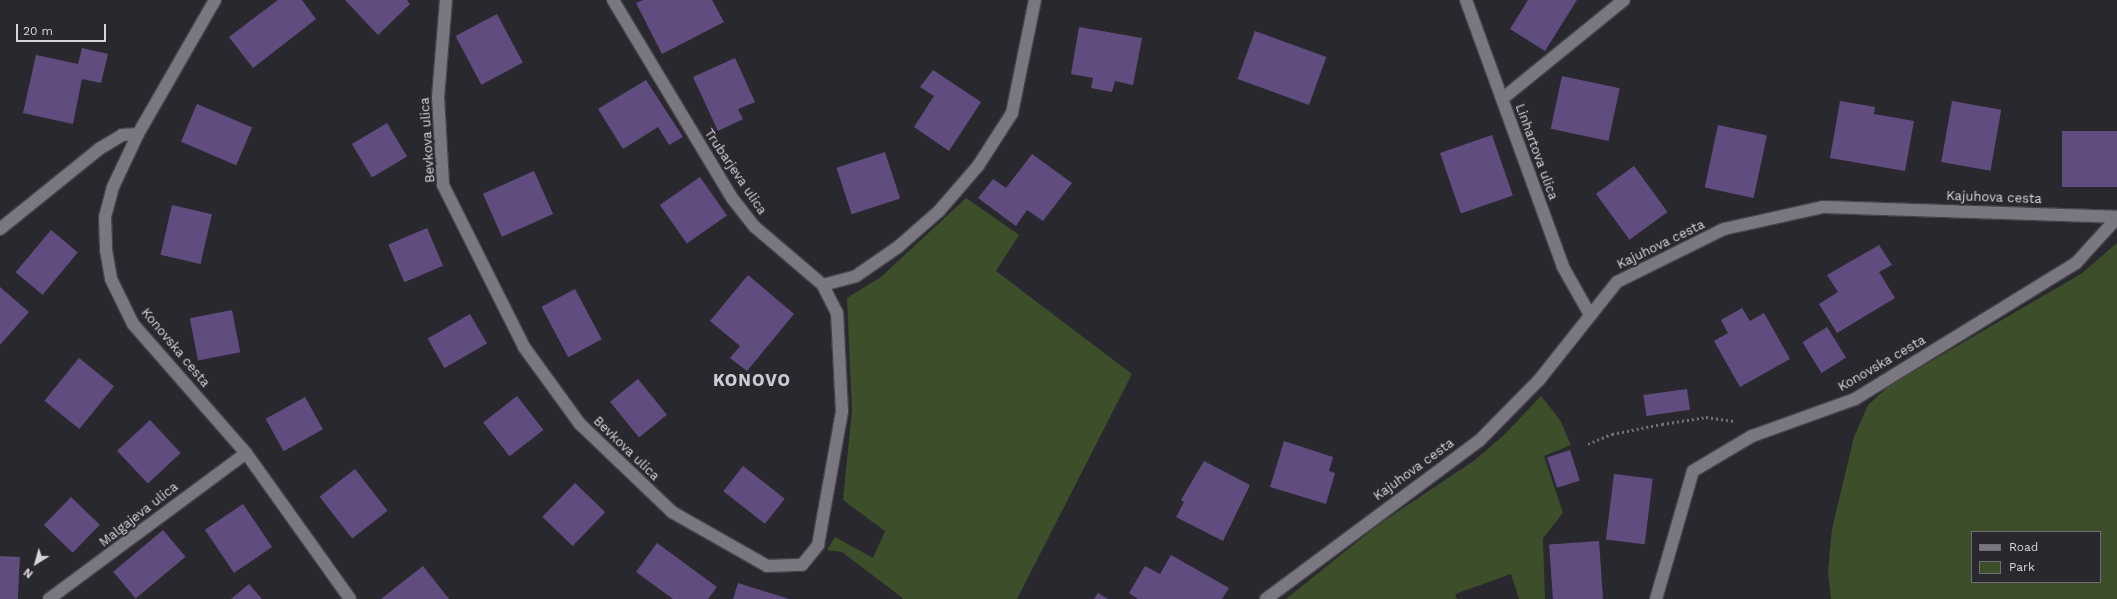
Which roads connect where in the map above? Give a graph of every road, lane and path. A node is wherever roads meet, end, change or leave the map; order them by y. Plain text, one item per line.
1 (215, 0) edge
2 (446, 0) edge
3 (614, 0) edge
4 (1035, 0) edge
5 (1466, 0) edge
6 (1624, 0) edge
7 (1502, 100) junction
8 (138, 134) junction
9 (2117, 217) edge
10 (0, 229) edge
11 (823, 285) junction
12 (1589, 313) junction
13 (1752, 436) junction
14 (1588, 444) dead end
15 (246, 453) junction
16 (49, 599) edge
17 (350, 599) edge
18 (1266, 599) edge
19 (1656, 599) edge

1 - 8 street, Konovska cesta
2 - 11 street, Bevkova ulica
3 - 11 street, Trubarjeva ulica
4 - 11 street
5 - 7 street
6 - 7 street, Linhartova ulica
7 - 12 street, Linhartova ulica
8 - 10 street
8 - 15 street, Konovska cesta
9 - 12 street, Kajuhova cesta
9 - 13 street, Konovska cesta
12 - 18 street, Kajuhova cesta
13 - 14 path
13 - 19 street, Konovska cesta
15 - 16 street, Malgajeva ulica
15 - 17 street, Konovska cesta

